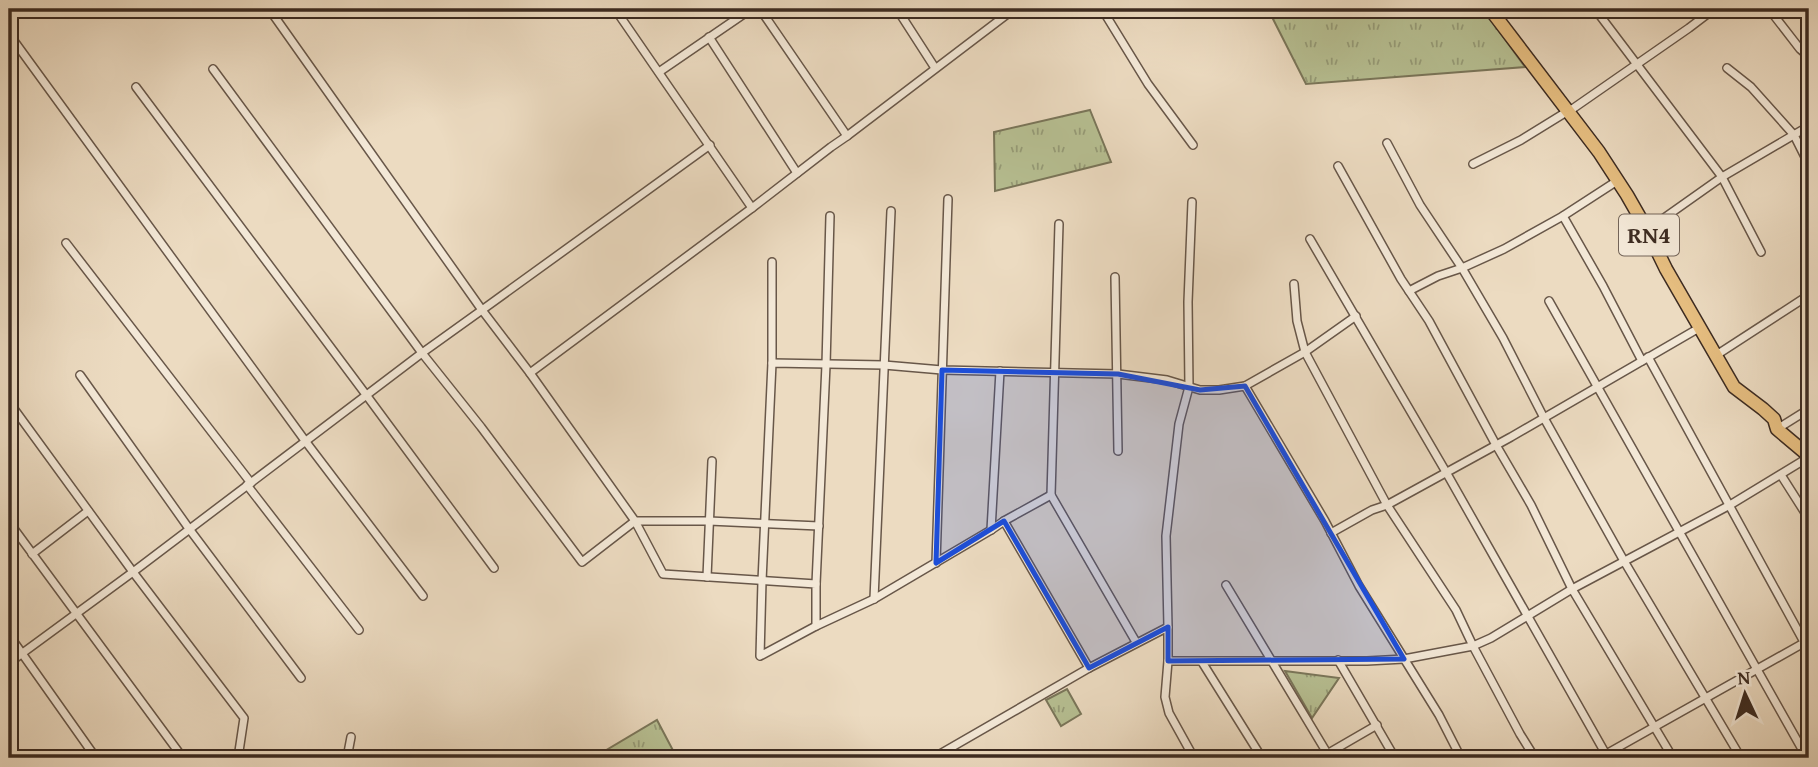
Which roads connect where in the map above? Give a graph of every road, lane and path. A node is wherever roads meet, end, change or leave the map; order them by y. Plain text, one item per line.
1 (615, 9) edge
2 (751, 9) edge
3 (760, 9) edge
4 (897, 9) edge
5 (1014, 9) edge
6 (1102, 9) edge
7 (1253, 9) edge
8 (1266, 9) edge
9 (1490, 9) edge
10 (1595, 9) edge
11 (1714, 9) edge
12 (1769, 9) edge
13 (272, 13) dead end
14 (9, 34) edge
15 (709, 37) junction
16 (1809, 57) edge
17 (1636, 64) junction
18 (935, 68) junction
19 (1727, 68) dead end
20 (213, 69) dead end
21 (659, 72) junction
22 (136, 88) dead end
23 (1568, 111) junction
24 (1809, 126) edge
25 (1794, 135) junction
26 (847, 136) junction
27 (1387, 143) dead end
28 (710, 145) junction
29 (1193, 145) dead end
30 (1473, 164) dead end
31 (1809, 165) edge
32 (1338, 166) dead end
33 (797, 173) junction
34 (1722, 177) junction
35 (1617, 181) junction
36 (948, 199) dead end
37 (1192, 202) dead end
38 (752, 208) junction
39 (891, 211) dead end
40 (830, 216) dead end
41 (1563, 216) junction
42 (1059, 225) dead end
43 (1647, 230) junction
44 (1310, 239) dead end
45 (66, 243) dead end
46 (1761, 252) dead end
47 (772, 262) dead end
48 (1462, 268) junction
49 (1115, 277) dead end
50 (1294, 284) dead end
51 (1409, 291) junction
52 (1809, 295) edge
53 (1549, 301) dead end
54 (482, 310) junction
55 (1356, 316) junction
56 (1699, 328) junction
57 (1305, 352) junction
58 (422, 353) junction
59 (1715, 356) junction
60 (1645, 359) junction
61 (772, 363) junction
62 (826, 365) junction
63 (884, 365) junction
64 (942, 370) junction
65 (1000, 371) junction
66 (530, 373) junction
67 (1054, 373) junction
68 (1118, 374) junction
69 (80, 375) dead end
70 (1245, 386) junction
71 (1189, 387) junction
72 (1597, 387) junction
73 (367, 396) junction
74 (9, 402) edge
75 (1809, 409) edge
76 (18, 414) junction
77 (1544, 418) junction
78 (9, 421) edge
79 (1777, 429) junction
80 (306, 442) junction
81 (1496, 445) junction
82 (1118, 451) dead end
83 (1809, 457) edge
84 (712, 461) dead end
85 (1446, 472) junction
86 (1781, 475) junction
87 (249, 484) junction
88 (1051, 495) junction
89 (1387, 505) junction
90 (1730, 505) junction
91 (88, 511) junction
92 (1809, 519) edge
93 (635, 521) junction
94 (709, 521) junction
95 (1004, 521) junction
96 (9, 522) edge
97 (764, 523) junction
98 (818, 526) junction
99 (190, 530) junction
100 (991, 530) junction
101 (1678, 532) junction
102 (1331, 533) junction
103 (32, 554) junction
104 (1624, 561) junction
105 (936, 563) junction
106 (494, 568) dead end
107 (133, 572) junction
108 (707, 577) junction
109 (762, 581) junction
110 (816, 584) junction
111 (1226, 585) dead end
112 (1572, 589) junction
113 (423, 596) dead end
114 (874, 599) junction
115 (76, 614) junction
116 (1527, 615) junction
117 (816, 626) junction
118 (1168, 627) junction
119 (359, 630) dead end
120 (9, 635) edge
121 (1807, 640) edge
122 (1136, 642) junction
123 (1473, 646) junction
124 (1809, 651) edge
125 (22, 653) junction
126 (1404, 659) junction
127 (1338, 660) junction
128 (1168, 661) junction
129 (1202, 662) junction
130 (1271, 662) junction
131 (9, 663) edge
132 (1089, 668) junction
133 (1757, 670) junction
134 (301, 678) dead end
135 (1705, 697) junction
136 (1377, 725) junction
137 (1654, 728) junction
138 (351, 737) dead end
139 (943, 756) edge
140 (1329, 756) edge
141 (1604, 757) edge
142 (96, 758) edge
143 (183, 758) edge
144 (238, 758) edge
145 (347, 758) edge
146 (933, 758) edge
147 (1194, 758) edge
148 (1262, 758) edge
149 (1320, 758) edge
150 (1395, 758) edge
151 (1461, 758) edge
152 (1535, 758) edge
153 (1673, 758) edge
154 (1741, 758) edge
155 (1807, 758) edge

1 - 21 street
2 - 15 street
3 - 26 street
4 - 18 street
5 - 18 street
6 - 29 street
7 - 8 street
9 - 23 highway, RN4
10 - 17 street
11 - 17 street
12 - 16 street
13 - 54 street
14 - 80 street
15 - 21 street
15 - 33 street
17 - 23 street
17 - 34 street
18 - 26 street
19 - 25 street
20 - 58 street
21 - 28 street
22 - 73 street
23 - 30 street
23 - 35 highway, RN4
24 - 25 street
25 - 31 street
25 - 34 street
26 - 33 street
27 - 48 street
28 - 38 street
28 - 54 street
32 - 51 street
33 - 38 street
34 - 43 street
34 - 46 street
35 - 41 street
35 - 43 highway, RN4
36 - 64 street
37 - 71 street
38 - 66 street
39 - 63 street
40 - 62 street
41 - 48 street
41 - 60 street
42 - 67 street
43 - 56 highway, RN4
44 - 55 street
45 - 87 street
47 - 61 street
48 - 51 street
48 - 77 street
49 - 68 street
50 - 57 street
51 - 81 street
52 - 59 street
53 - 72 street
54 - 58 street
54 - 66 street
55 - 57 street
55 - 85 street
56 - 59 highway, RN4
56 - 60 street
57 - 70 street
57 - 89 street
58 - 73 street
58 - 93 street
59 - 79 highway, RN4
60 - 72 street
60 - 90 street
61 - 62 street
61 - 97 street
62 - 63 street
62 - 98 street
63 - 64 street
63 - 114 street
64 - 65 street
64 - 105 street
65 - 67 street
65 - 100 street
66 - 93 street
67 - 68 street
67 - 88 street
68 - 71 street
68 - 82 street
69 - 99 street
70 - 71 street
70 - 102 street
71 - 118 street
72 - 77 street
72 - 101 street
73 - 80 street
73 - 106 street
74 - 76 street
75 - 79 street
76 - 78 street
76 - 91 street
77 - 81 street
77 - 104 street
79 - 83 highway, RN4
80 - 87 street
80 - 113 street
81 - 85 street
81 - 112 street
83 - 86 street
84 - 94 street
85 - 89 street
85 - 116 street
86 - 90 street
86 - 92 street
87 - 99 street
87 - 119 street
88 - 95 street
88 - 122 street
89 - 102 street
89 - 123 street
90 - 101 street
90 - 121 street
91 - 103 street
91 - 107 street
93 - 94 street
93 - 108 street
94 - 97 street
94 - 108 street
95 - 100 street
95 - 132 street
96 - 103 street
97 - 98 street
97 - 109 street
98 - 110 street
99 - 107 street
99 - 134 street
100 - 105 street
101 - 104 street
101 - 133 street
102 - 126 street
103 - 115 street
104 - 112 street
104 - 135 street
105 - 114 street
107 - 115 street
107 - 144 street
108 - 109 street
109 - 110 street
109 - 117 street
110 - 117 street
111 - 130 street
112 - 116 street
112 - 137 street
114 - 117 street
115 - 125 street
115 - 143 street
116 - 123 street
116 - 141 street
118 - 122 street
118 - 128 street
120 - 125 street
121 - 124 street
121 - 133 street
122 - 132 street
123 - 126 street
123 - 152 street
125 - 131 street
125 - 142 street
126 - 127 street
126 - 151 street
127 - 130 street
127 - 136 street
128 - 129 street
128 - 147 street
129 - 130 street
129 - 148 street
130 - 140 street
132 - 139 street
133 - 135 street
133 - 155 street
135 - 137 street
135 - 154 street
136 - 140 street
136 - 150 street
137 - 141 street
137 - 153 street
138 - 145 street
139 - 146 street
140 - 149 street

